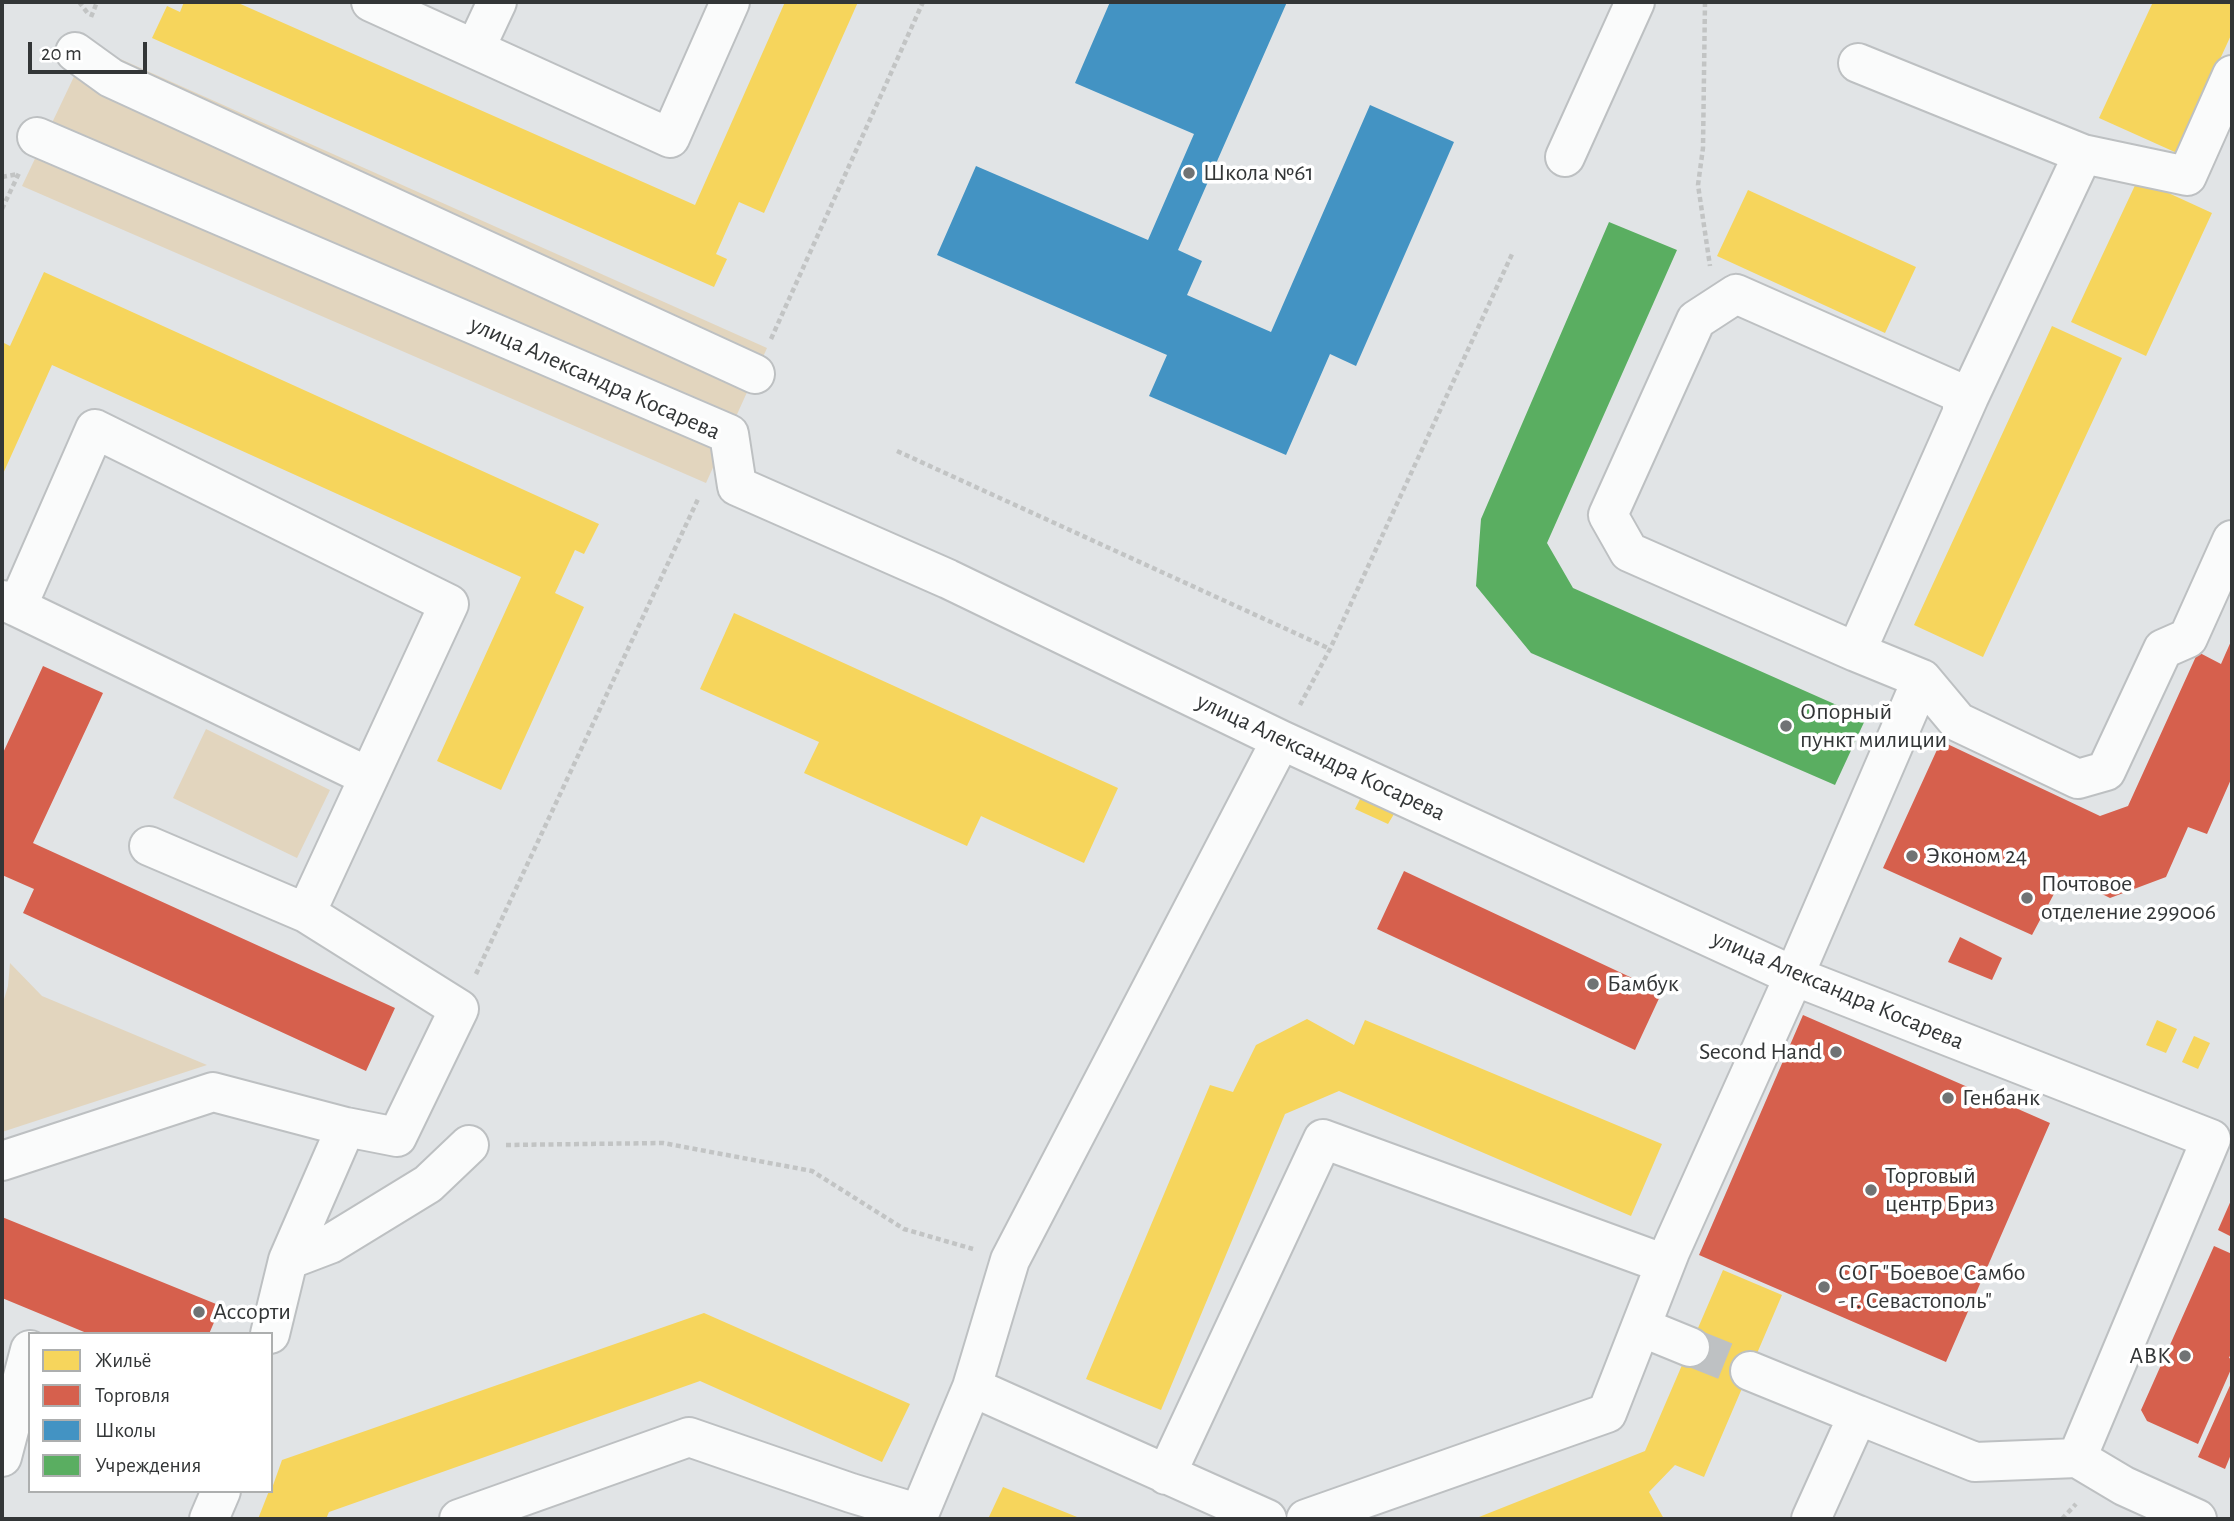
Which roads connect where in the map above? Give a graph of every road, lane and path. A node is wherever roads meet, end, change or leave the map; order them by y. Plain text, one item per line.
1 (79, 2) edge
2 (371, 2) edge
3 (497, 2) edge
4 (730, 2) edge
5 (923, 2) edge
6 (1635, 2) edge
7 (1705, 2) edge
8 (91, 17) dead end
9 (475, 49) junction
10 (75, 52) dead end
11 (1858, 63) dead end
12 (2232, 75) edge
13 (37, 136) dead end
14 (2083, 153) junction
15 (1565, 157) dead end
16 (19, 174) dead end
17 (2, 177) edge
18 (1513, 252) dead end
19 (1716, 307) junction
20 (755, 374) joint
21 (1965, 402) junction
22 (897, 451) dead end
23 (700, 495) dead end
24 (2232, 540) edge
25 (10, 603) edge
26 (1330, 649) junction
27 (1856, 652) junction
28 (1922, 679) junction
29 (1281, 740) junction
30 (369, 777) junction
31 (149, 846) dead end
32 (306, 913) junction
33 (1794, 976) junction
34 (459, 1009) junction
35 (346, 1127) junction
36 (470, 1145) joint
37 (2, 1161) edge
38 (288, 1260) junction
39 (1010, 1260) junction
40 (1665, 1264) junction
41 (1641, 1327) junction
42 (270, 1332) edge
43 (1690, 1347) tunnel mouth
44 (28, 1358) edge
45 (1750, 1371) tunnel mouth
46 (972, 1387) junction
47 (1858, 1415) junction
48 (2, 1457) edge
49 (2077, 1458) junction
50 (1166, 1475) junction
51 (220, 1493) edge
52 (845, 1506) edge
53 (917, 1516) edge
54 (209, 1519) edge
55 (459, 1519) edge
56 (1267, 1519) edge
57 (1306, 1519) edge
58 (1811, 1519) edge
59 (2197, 1519) edge

1 - 8 path
2 - 9 street
3 - 9 street
4 - 9 street
5 - 20 path
6 - 15 street
7 - 19 path
10 - 20 street
11 - 14 street
12 - 14 street
13 - 29 street, улица Александра Косарева
14 - 21 street
16 - 17 path
18 - 26 path
19 - 21 street
19 - 27 street
21 - 27 street
22 - 26 path
23 - 34 path
24 - 28 street
25 - 30 street
25 - 30 street
26 - 29 path
27 - 28 street
28 - 33 street
29 - 33 street, улица Александра Косарева
29 - 39 street
30 - 32 street
31 - 32 street
32 - 34 street
33 - 40 street
33 - 49 street, улица Александра Косарева
34 - 35 street
35 - 37 street
35 - 38 street
36 - 38 street
36 - 39 path
38 - 42 street
39 - 46 street
40 - 41 street
40 - 50 street
41 - 43 street
41 - 57 street
44 - 48 street
45 - 47 street
46 - 50 street
46 - 53 street
47 - 49 street
47 - 58 street
49 - 59 street
50 - 56 street
51 - 54 street
52 - 53 street
52 - 55 street

